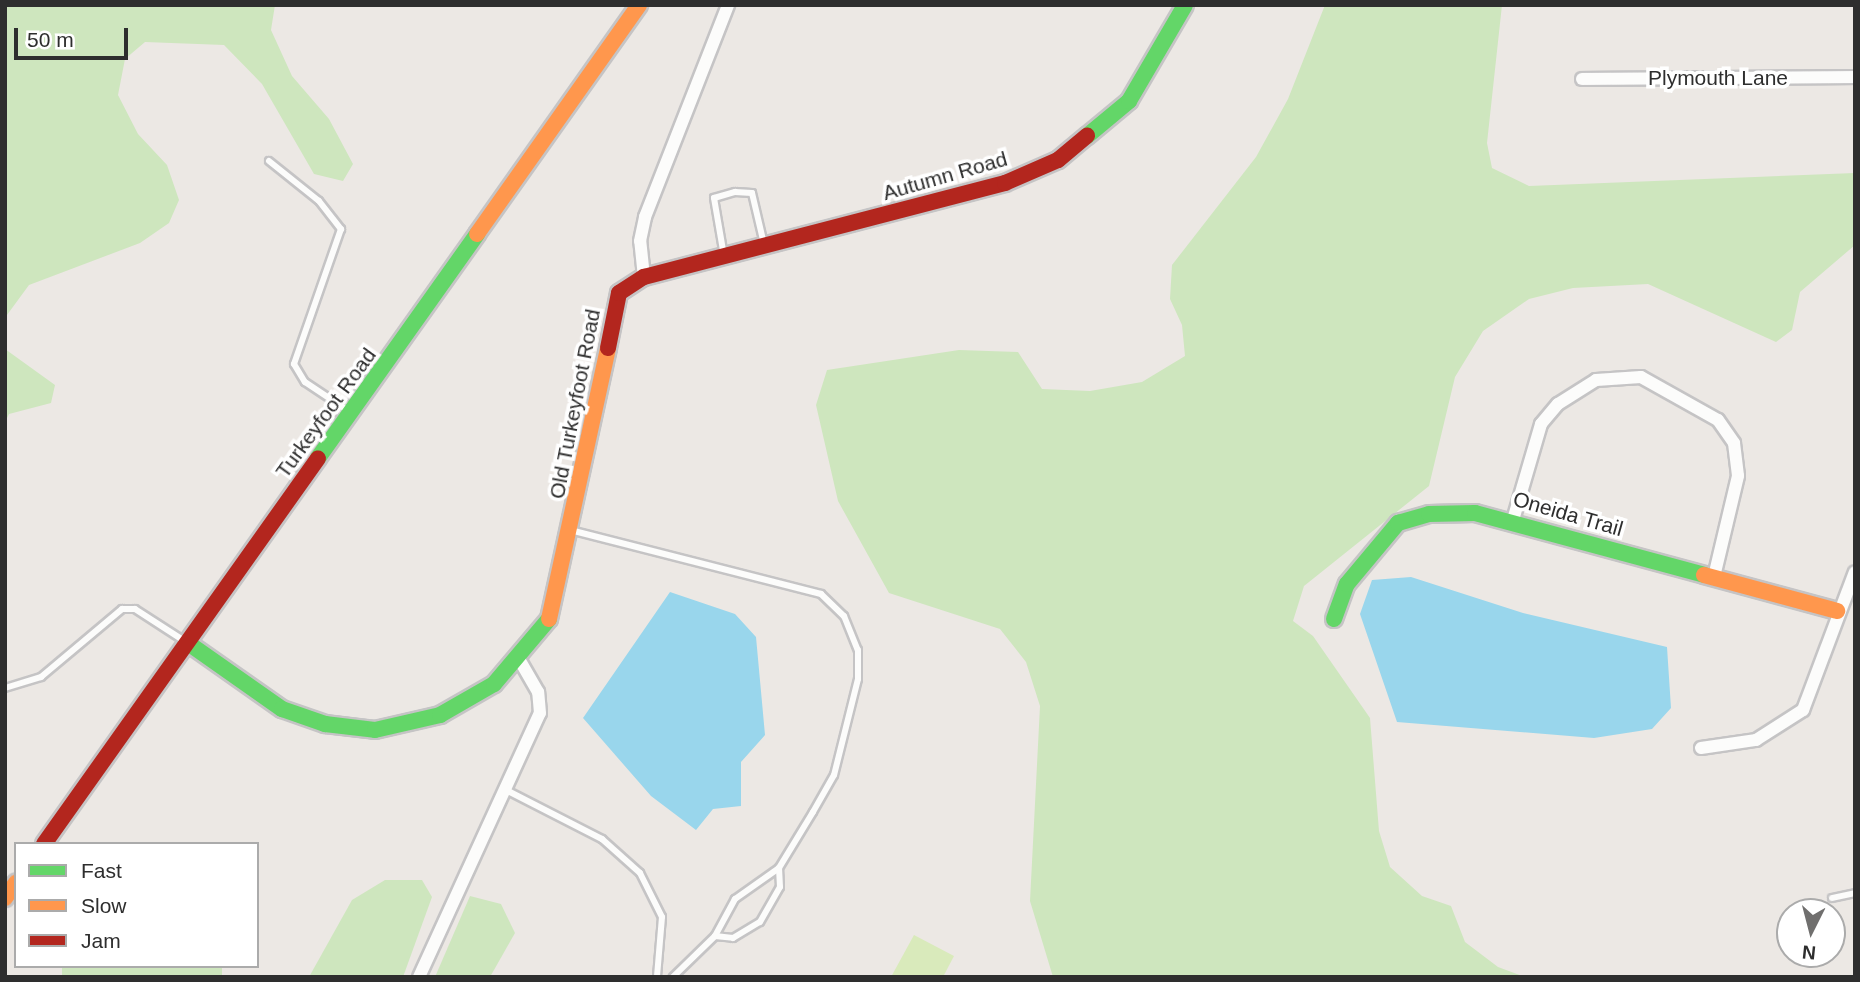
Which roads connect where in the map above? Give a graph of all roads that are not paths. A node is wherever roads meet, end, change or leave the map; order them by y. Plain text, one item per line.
1 (639, 5) edge
2 (728, 5) edge
3 (1185, 5) edge
4 (1855, 77) edge
5 (1582, 79) dead end
6 (269, 161) dead end
7 (765, 249) junction
8 (724, 259) junction
9 (644, 277) junction
10 (352, 414) junction
11 (1513, 520) junction
12 (573, 531) junction
13 (1855, 572) edge
14 (1714, 577) junction
15 (1837, 611) junction
16 (1334, 619) dead end
17 (188, 643) junction
18 (520, 661) junction
19 (5, 688) edge
20 (1701, 748) dead end
21 (508, 791) junction
22 (45, 842) edge
23 (779, 868) junction
24 (1855, 893) edge
25 (1832, 898) dead end
26 (715, 936) junction
27 (419, 977) edge
28 (657, 977) edge
29 (673, 977) edge

1 - 10 street, Turkeyfoot Road
2 - 9 street
3 - 7 street, Autumn Road
4 - 5 street, Plymouth Lane
6 - 10 lane
7 - 8 street, Autumn Road
7 - 8 lane
8 - 9 street, Autumn Road
9 - 12 street, Old Turkeyfoot Road
10 - 17 street, Turkeyfoot Road
11 - 14 street, Oneida Trail
11 - 14 street
11 - 16 street, Oneida Trail
12 - 18 street, Old Turkeyfoot Road
12 - 23 lane
13 - 15 street
14 - 15 street, Oneida Trail
15 - 20 street
17 - 18 street, Old Turkeyfoot Road
17 - 19 lane
17 - 22 street, Turkeyfoot Road
18 - 21 street
21 - 27 street
21 - 28 lane
23 - 26 lane
23 - 26 lane
24 - 25 lane
26 - 29 lane

